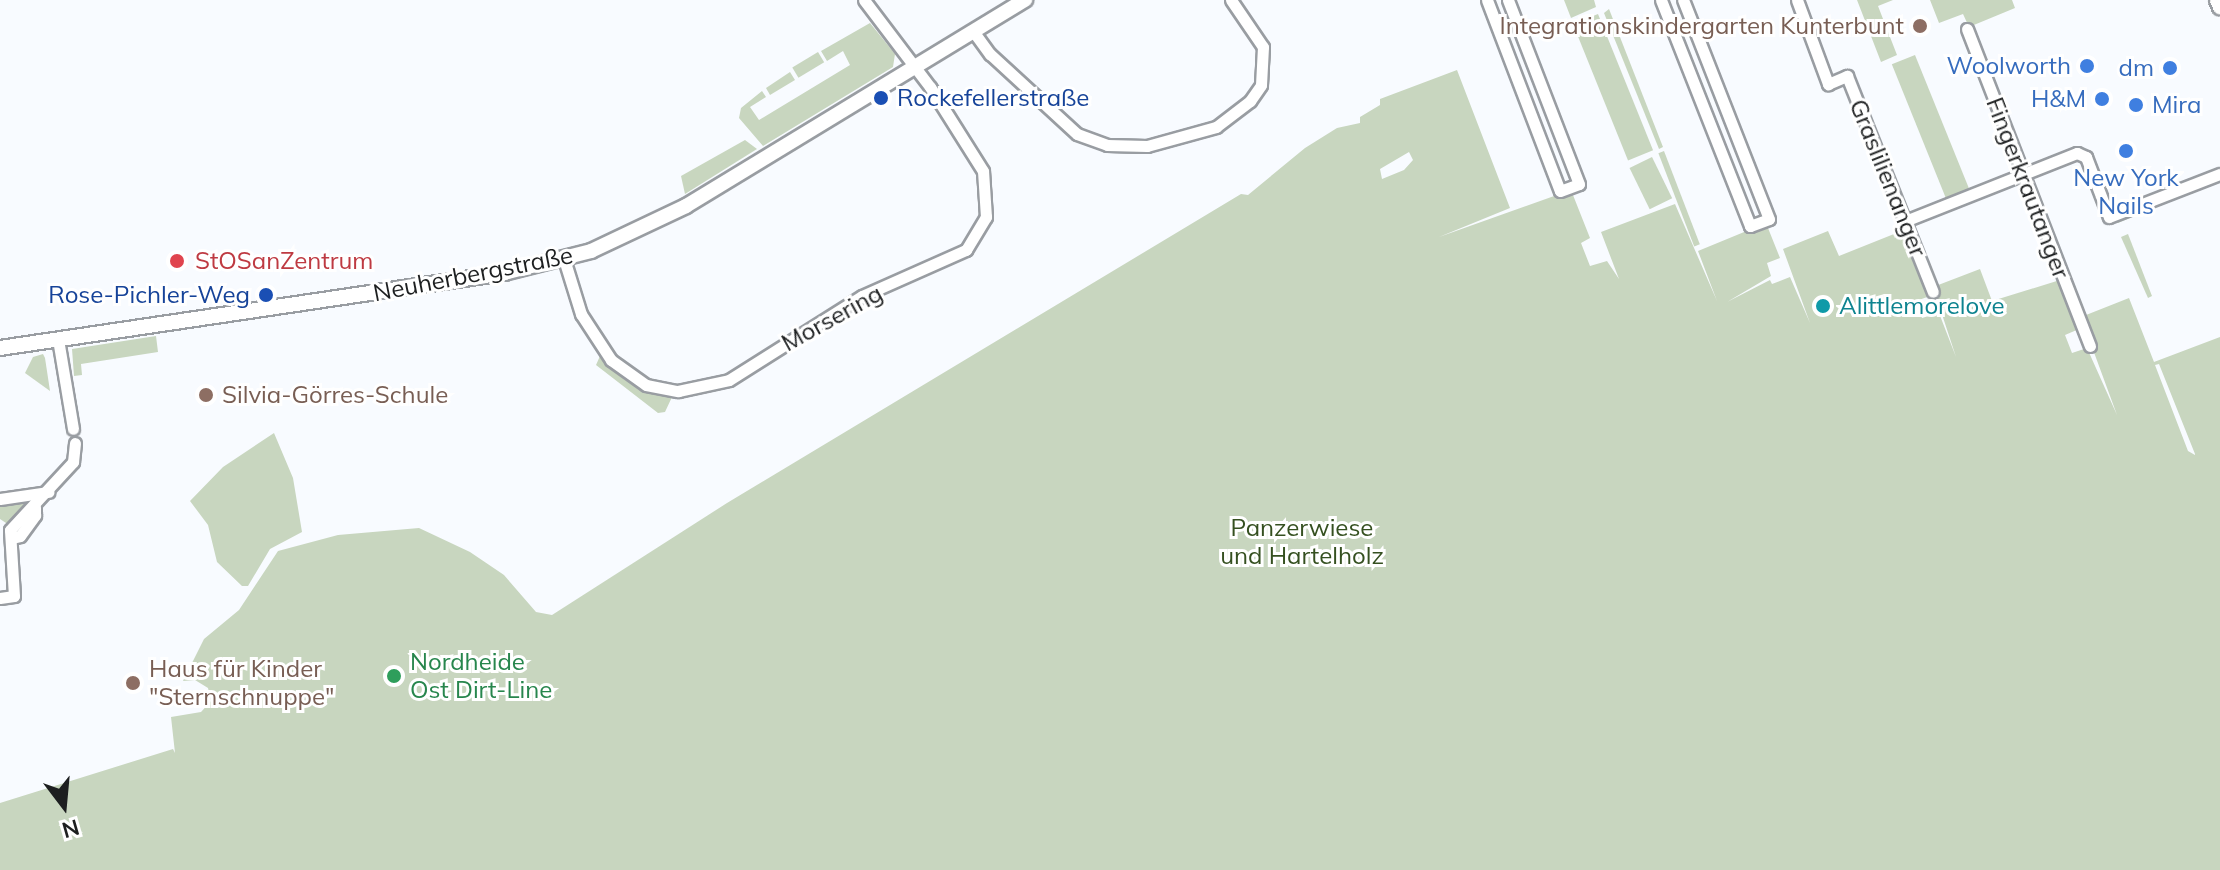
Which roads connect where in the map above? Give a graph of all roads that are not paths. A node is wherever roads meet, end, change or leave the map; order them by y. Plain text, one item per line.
1 (864, 0) edge
2 (1025, 0) edge
3 (1231, 0) edge
4 (1487, 0) edge
5 (1508, 0) edge
6 (1683, 0) edge
7 (1797, 0) edge
8 (2217, 0) edge
9 (1664, 1) edge
10 (2220, 7) edge
11 (1967, 29) dead end
12 (973, 31) junction
13 (1524, 40) junction
14 (1505, 47) junction
15 (915, 67) junction
16 (1736, 137) junction
17 (1718, 144) junction
18 (2220, 174) edge
19 (2023, 175) junction
20 (1905, 221) junction
21 (564, 259) junction
22 (1933, 292) dead end
23 (58, 339) junction
24 (2090, 346) dead end
25 (0, 348) edge
26 (73, 429) dead end
27 (75, 443) dead end
28 (48, 492) junction
29 (0, 499) edge
30 (7, 530) edge
31 (0, 598) edge

1 - 15 street
2 - 12 main road, Neuherbergstraße
3 - 12 street
4 - 14 street
5 - 13 street
6 - 16 street
7 - 20 street, Graslilienanger
8 - 10 main road
9 - 17 street
11 - 19 street, Fingerkrautanger
12 - 15 main road, Neuherbergstraße
13 - 14 street
13 - 14 street
15 - 21 main road, Neuherbergstraße
15 - 21 street, Morsering
16 - 17 street
16 - 17 street
18 - 19 street
19 - 20 street
19 - 24 street, Fingerkrautanger
20 - 22 street, Graslilienanger
21 - 23 main road, Neuherbergstraße
23 - 25 main road, Neuherbergstraße
23 - 26 street
27 - 28 street
28 - 29 street
28 - 30 street
30 - 31 street

